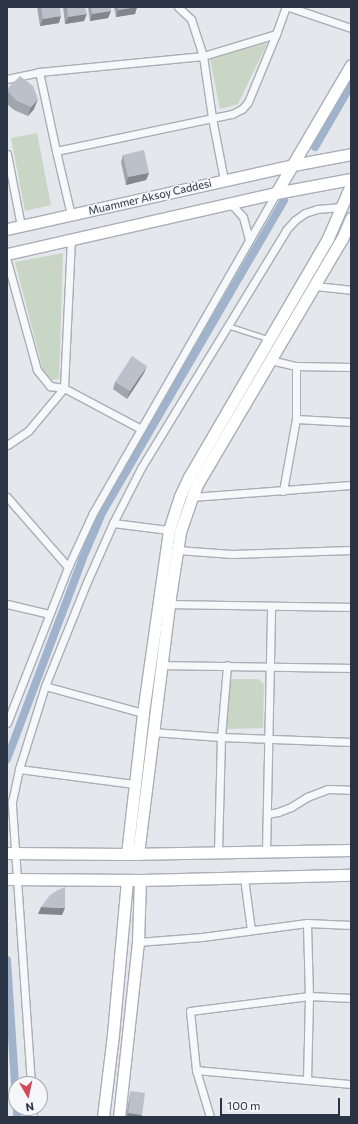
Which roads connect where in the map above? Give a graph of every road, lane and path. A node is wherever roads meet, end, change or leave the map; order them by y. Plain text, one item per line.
1 (178, 7) edge
2 (287, 7) edge
3 (351, 28) edge
4 (276, 34) junction
5 (203, 56) junction
6 (351, 65) edge
7 (39, 72) junction
8 (7, 79) edge
9 (212, 118) junction
10 (56, 151) junction
11 (7, 154) edge
12 (351, 154) edge
13 (8, 165) edge
14 (293, 165) junction
15 (351, 179) edge
16 (224, 180) junction
17 (351, 185) edge
18 (276, 193) junction
19 (227, 204) junction
20 (341, 207) junction
21 (71, 215) junction
22 (351, 218) edge
23 (21, 226) junction
24 (7, 229) edge
25 (346, 238) edge
26 (71, 239) junction
27 (249, 240) junction
28 (7, 254) edge
29 (7, 261) edge
30 (315, 286) junction
31 (351, 290) edge
32 (228, 326) junction
33 (269, 339) junction
34 (270, 360) junction
35 (296, 366) junction
36 (351, 367) edge
37 (64, 388) junction
38 (296, 419) junction
39 (351, 422) edge
40 (141, 429) junction
41 (7, 445) edge
42 (351, 485) edge
43 (283, 491) junction
44 (7, 497) edge
45 (192, 497) junction
46 (113, 523) junction
47 (169, 530) junction
48 (177, 550) junction
49 (351, 550) edge
50 (68, 567) junction
51 (7, 604) edge
52 (169, 604) junction
53 (271, 606) junction
54 (351, 607) edge
55 (49, 614) junction
56 (160, 665) junction
57 (227, 665) junction
58 (269, 666) junction
59 (351, 668) edge
60 (45, 686) junction
61 (143, 713) junction
62 (7, 723) edge
63 (152, 732) junction
64 (221, 737) junction
65 (268, 738) junction
66 (351, 742) edge
67 (19, 769) junction
68 (134, 784) junction
69 (351, 790) edge
70 (267, 814) junction
71 (351, 850) edge
72 (266, 851) junction
73 (218, 852) junction
74 (12, 853) edge
75 (127, 854) junction
76 (138, 854) junction
77 (351, 875) edge
78 (244, 878) junction
79 (13, 879) edge
80 (126, 880) junction
81 (140, 880) junction
82 (307, 923) junction
83 (351, 925) edge
84 (250, 930) junction
85 (138, 942) junction
86 (309, 996) junction
87 (351, 998) edge
88 (196, 1070) junction
89 (30, 1076) edge
90 (307, 1080) junction
91 (351, 1084) edge
92 (104, 1117) edge
93 (119, 1117) edge
94 (210, 1117) edge

1 - 5 street
2 - 3 street
2 - 4 street
4 - 5 street
4 - 9 street
5 - 7 street
5 - 9 street
6 - 14 street
7 - 8 street
7 - 10 street
9 - 10 street
9 - 16 street
10 - 21 street
11 - 13 street
12 - 14 street, Muammer Aksoy Caddesi
13 - 23 street
14 - 16 street, Muammer Aksoy Caddesi
14 - 18 street
15 - 18 street
16 - 21 street, Muammer Aksoy Caddesi
17 - 20 street
18 - 19 street
18 - 27 street
19 - 26 street
19 - 27 street
20 - 32 street
20 - 33 street
21 - 23 street, Muammer Aksoy Caddesi
22 - 25 street
23 - 24 street, Muammer Aksoy Caddesi
25 - 30 street
26 - 28 street
26 - 37 street
27 - 40 street
29 - 37 street
30 - 31 street
30 - 34 street
32 - 33 lane
32 - 46 street
33 - 47 street
34 - 35 street
34 - 45 street
35 - 36 street
35 - 38 street
37 - 40 street
37 - 41 street
38 - 39 street
38 - 43 street
40 - 50 street
42 - 43 street
43 - 45 street
44 - 50 street
45 - 48 street
46 - 47 street
46 - 60 street
47 - 61 street
48 - 49 street
48 - 52 street
50 - 55 street
51 - 55 street
52 - 53 street
52 - 56 street
53 - 54 street
53 - 58 street
55 - 62 street
56 - 57 street
56 - 63 street
57 - 58 street
57 - 64 street
58 - 59 street
58 - 65 street
60 - 61 street
60 - 67 street
61 - 68 street
63 - 64 street
63 - 76 street
64 - 65 street
64 - 73 street
65 - 66 street
65 - 70 street
67 - 68 street
67 - 74 street
68 - 75 street
69 - 70 street
70 - 72 street
71 - 72 street
72 - 73 street
73 - 76 street
74 - 75 street
74 - 79 street
75 - 76 street
77 - 78 street
78 - 81 street
78 - 84 street
79 - 80 street
79 - 89 street
80 - 81 street
80 - 92 street
81 - 85 street
82 - 83 street
82 - 84 street
82 - 86 street
84 - 85 street
85 - 93 street
86 - 87 street
86 - 88 street
86 - 90 street
88 - 90 street
88 - 94 street
90 - 91 street

